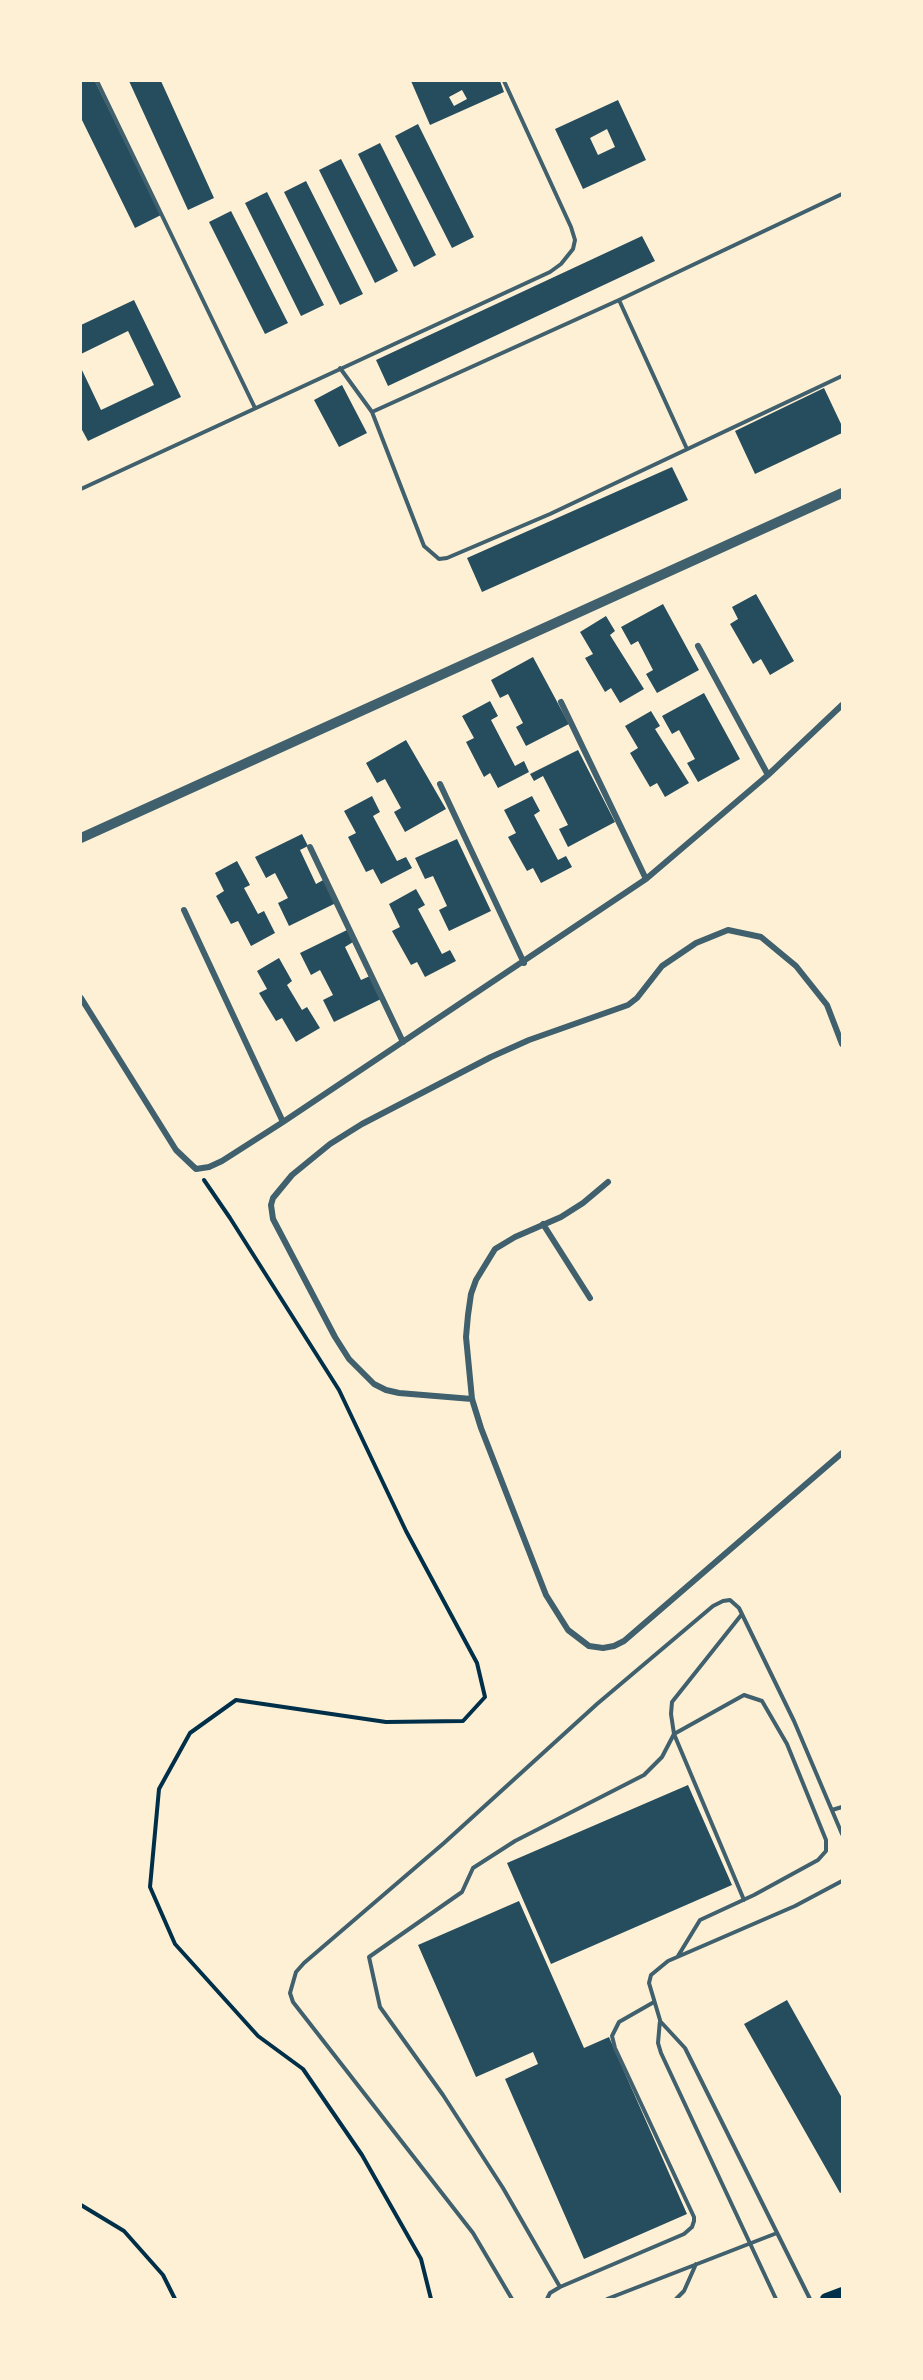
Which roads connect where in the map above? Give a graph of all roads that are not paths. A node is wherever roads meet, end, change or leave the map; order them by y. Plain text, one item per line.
1 (97, 81) edge
2 (504, 81) edge
3 (842, 194) edge
4 (619, 300) junction
5 (340, 368) junction
6 (842, 376) edge
7 (255, 408) junction
8 (372, 412) junction
9 (687, 449) junction
10 (81, 489) edge
11 (842, 493) edge
12 (698, 645) dead end
13 (561, 702) dead end
14 (842, 705) edge
15 (768, 775) junction
16 (440, 784) dead end
17 (81, 838) edge
18 (310, 847) dead end
19 (646, 879) junction
20 (184, 910) dead end
21 (524, 963) junction
22 (81, 998) edge
23 (403, 1042) junction
24 (842, 1044) edge
25 (283, 1122) junction
26 (608, 1182) dead end
27 (543, 1224) junction
28 (590, 1298) dead end
29 (472, 1399) junction
30 (842, 1453) edge
31 (742, 1614) junction
32 (674, 1734) junction
33 (842, 1807) edge
34 (832, 1810) junction
35 (842, 1834) edge
36 (842, 1881) edge
37 (744, 1900) junction
38 (678, 1956) junction
39 (654, 2002) junction
40 (660, 2020) junction
41 (777, 2233) junction
42 (750, 2243) junction
43 (696, 2263) junction
44 (560, 2287) junction
45 (842, 2293) edge
46 (512, 2299) edge
47 (547, 2299) edge
48 (608, 2299) edge
49 (676, 2299) edge
50 (776, 2299) edge
51 (810, 2299) edge
52 (826, 2299) edge

1 - 7 lane
2 - 5 lane
3 - 4 lane
4 - 8 lane
4 - 9 lane
5 - 7 lane
5 - 8 lane
6 - 9 lane
7 - 10 lane
8 - 9 lane
11 - 17 street
12 - 15 street
13 - 19 street
14 - 15 street
15 - 19 street
16 - 21 street
18 - 23 street
19 - 21 street
20 - 25 street
21 - 23 street
22 - 25 street
23 - 25 street
24 - 29 street
26 - 27 street
27 - 28 street
27 - 29 street
29 - 30 street
31 - 32 lane
31 - 34 lane
31 - 46 lane
32 - 37 lane
32 - 37 lane
32 - 44 lane
33 - 34 lane
34 - 35 lane
36 - 38 lane
37 - 38 lane
38 - 39 lane
39 - 40 lane
39 - 44 lane
40 - 41 lane
40 - 42 lane
41 - 42 lane
41 - 51 lane
42 - 43 lane
42 - 50 lane
43 - 48 lane
43 - 49 lane
44 - 47 lane
45 - 52 main road

